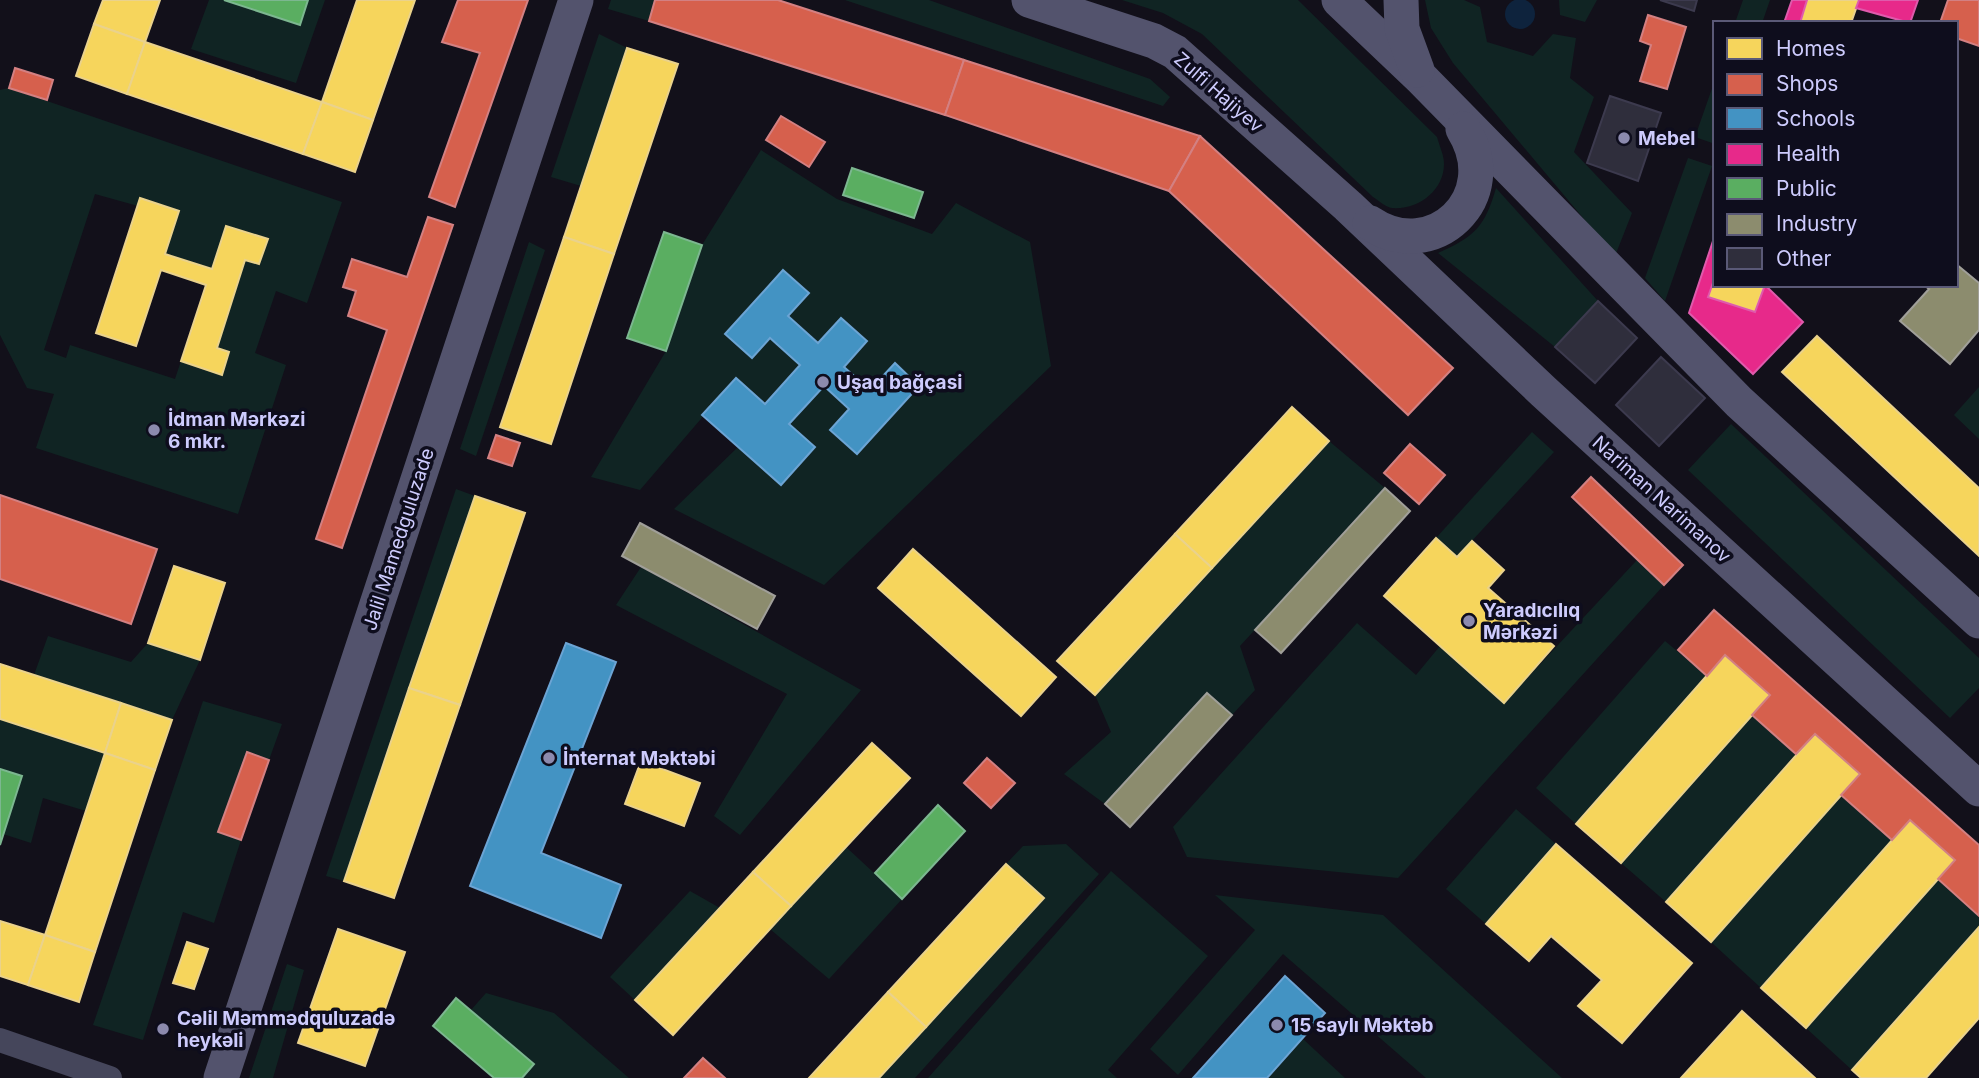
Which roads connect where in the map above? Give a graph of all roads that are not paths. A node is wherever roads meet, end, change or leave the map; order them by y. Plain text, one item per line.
1 (576, 0) edge
2 (1029, 0) edge
3 (1339, 0) edge
4 (1401, 0) edge
5 (1420, 77) junction
6 (1450, 109) junction
7 (1348, 206) junction
8 (1979, 621) edge
9 (1979, 789) edge
10 (0, 1041) edge
11 (110, 1078) edge
12 (222, 1078) edge

1 - 12 main road, Jalil Mamedguluzade
2 - 7 main road, Zulfi Hajiyev
3 - 5 main road
4 - 5 main road
5 - 6 main road
6 - 7 main road
6 - 8 main road
7 - 9 main road, Nariman Narimanov
10 - 11 street

